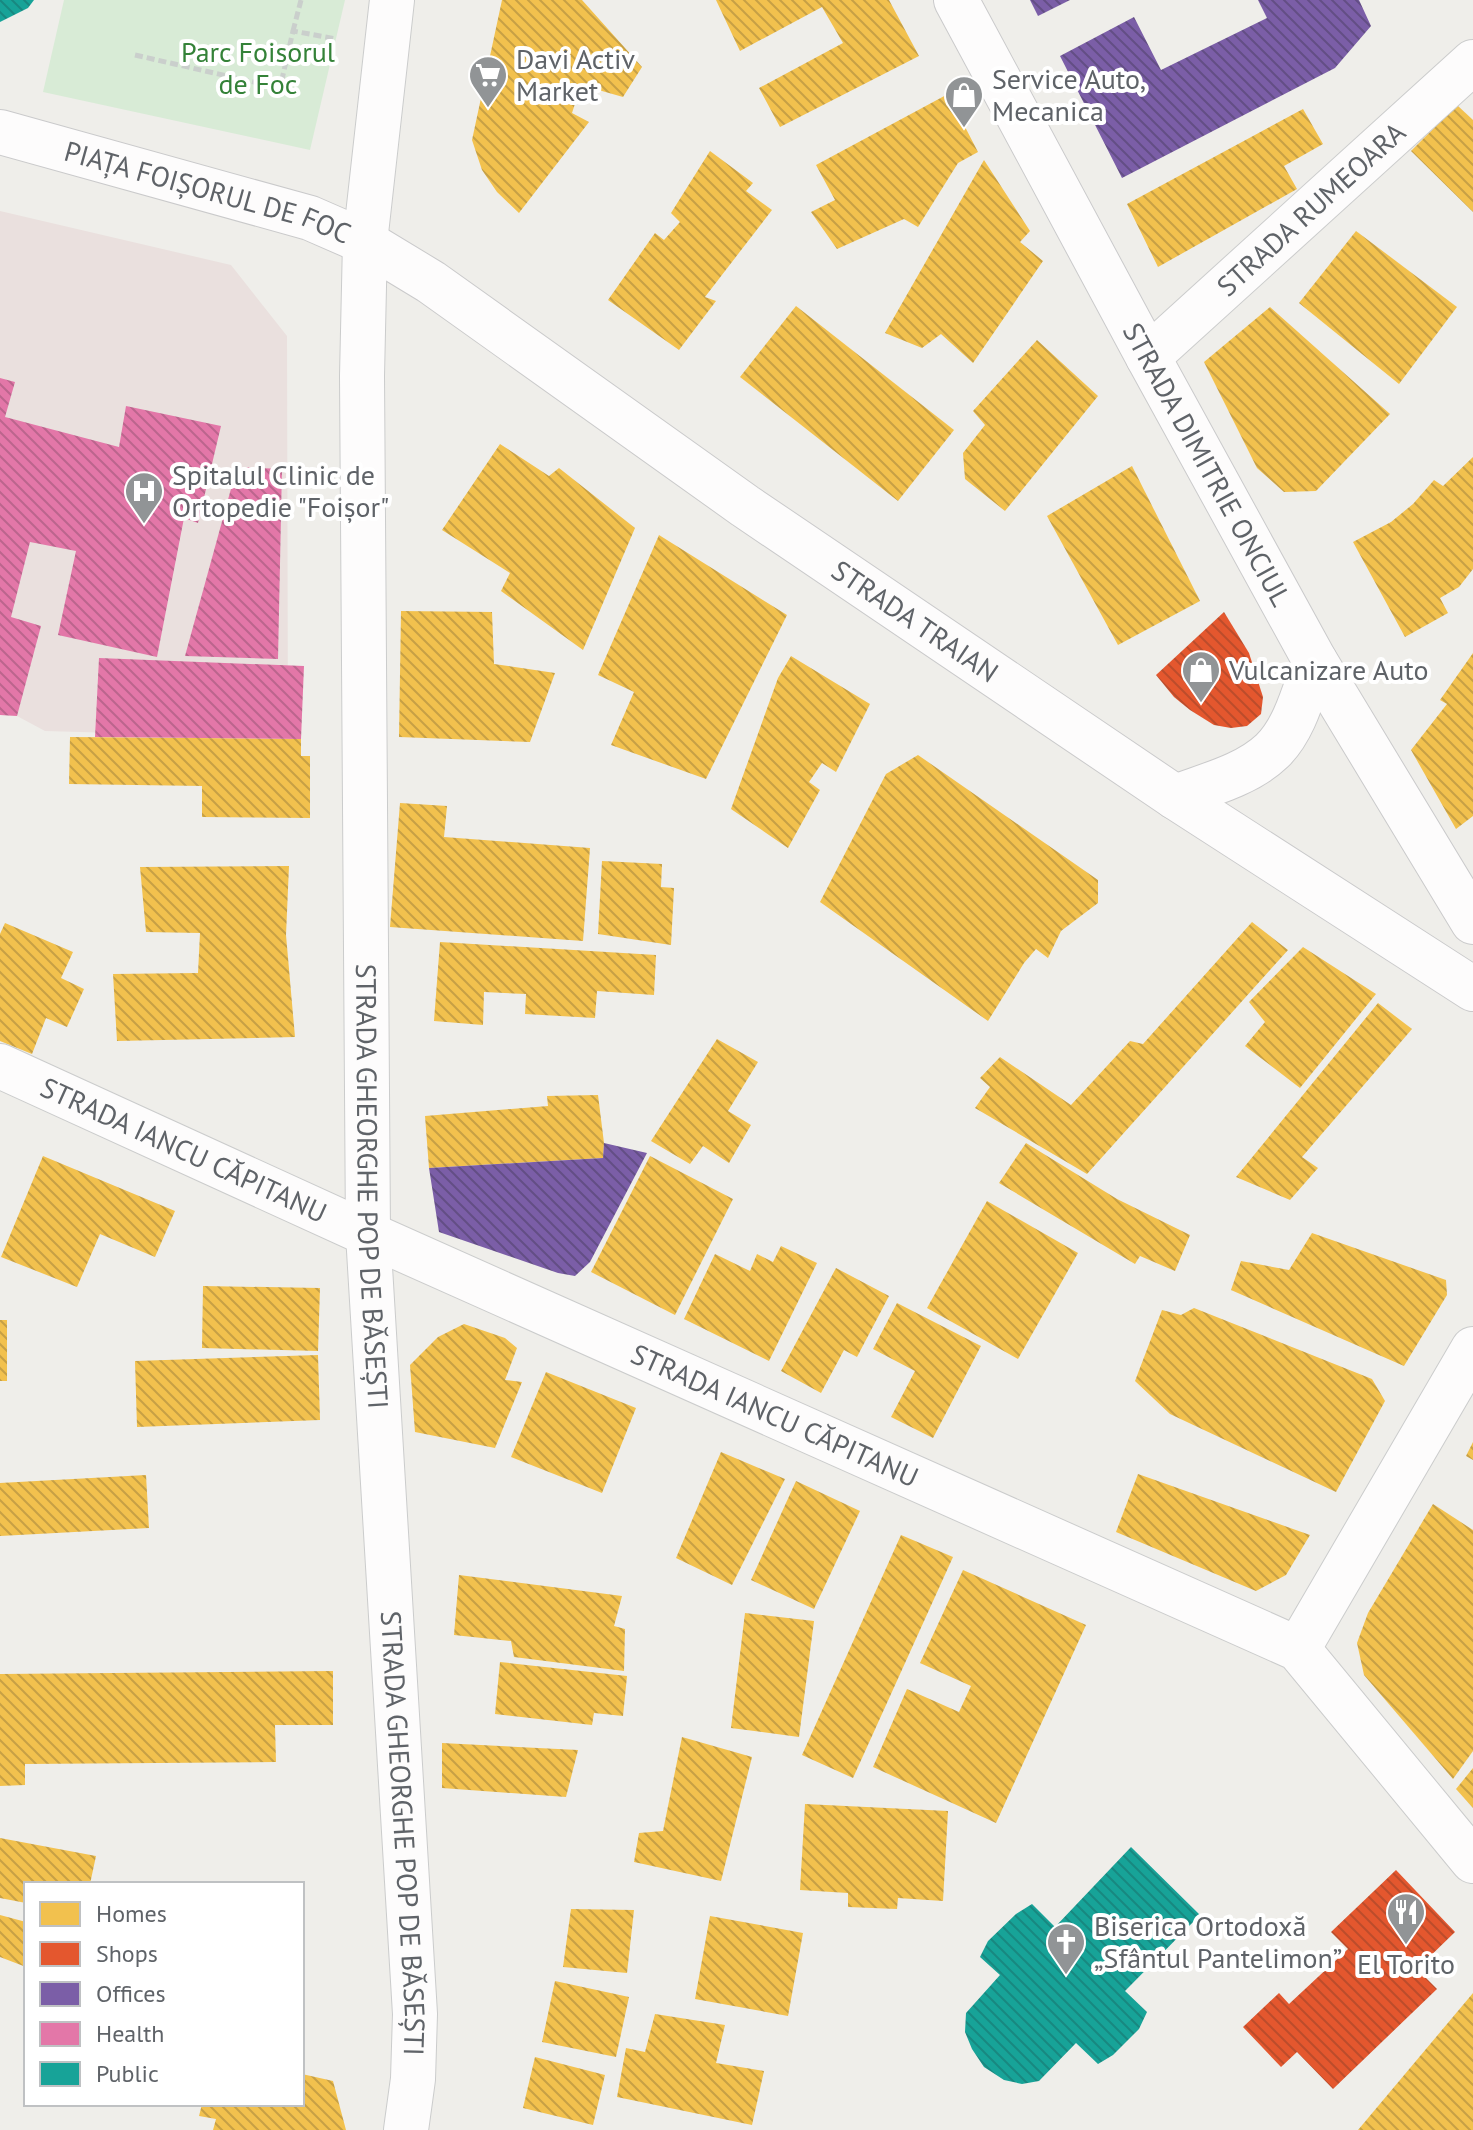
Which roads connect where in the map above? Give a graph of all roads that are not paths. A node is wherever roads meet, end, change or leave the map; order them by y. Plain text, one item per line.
1 (392, 0) edge
2 (956, 0) edge
3 (1473, 62) edge
4 (0, 132) edge
5 (365, 242) junction
6 (1148, 357) junction
7 (1315, 661) junction
8 (1175, 797) junction
9 (1473, 922) edge
10 (1473, 989) edge
11 (0, 1066) edge
12 (368, 1234) junction
13 (1473, 1349) edge
14 (1298, 1649) junction
15 (1473, 1861) edge
16 (406, 2130) edge

1 - 5 street, PIAȚA FOIȘORUL DE FOC
2 - 6 street, STRADA DIMITRIE ONCIUL
3 - 6 street, STRADA RUMEOARA
4 - 5 street, PIAȚA FOIȘORUL DE FOC
5 - 8 street, STRADA TRAIAN
5 - 12 street, STRADA GHEORGHE POP DE BĂSEȘTI
6 - 7 street, STRADA DIMITRIE ONCIUL
7 - 8 street
7 - 9 street, STRADA DIMITRIE ONCIUL
8 - 10 street, STRADA TRAIAN
11 - 12 street, STRADA IANCU CĂPITANU
12 - 14 street, STRADA IANCU CĂPITANU
12 - 16 street, STRADA GHEORGHE POP DE BĂSEȘTI
13 - 14 street
14 - 15 street, STRADA IANCU CĂPITANU

